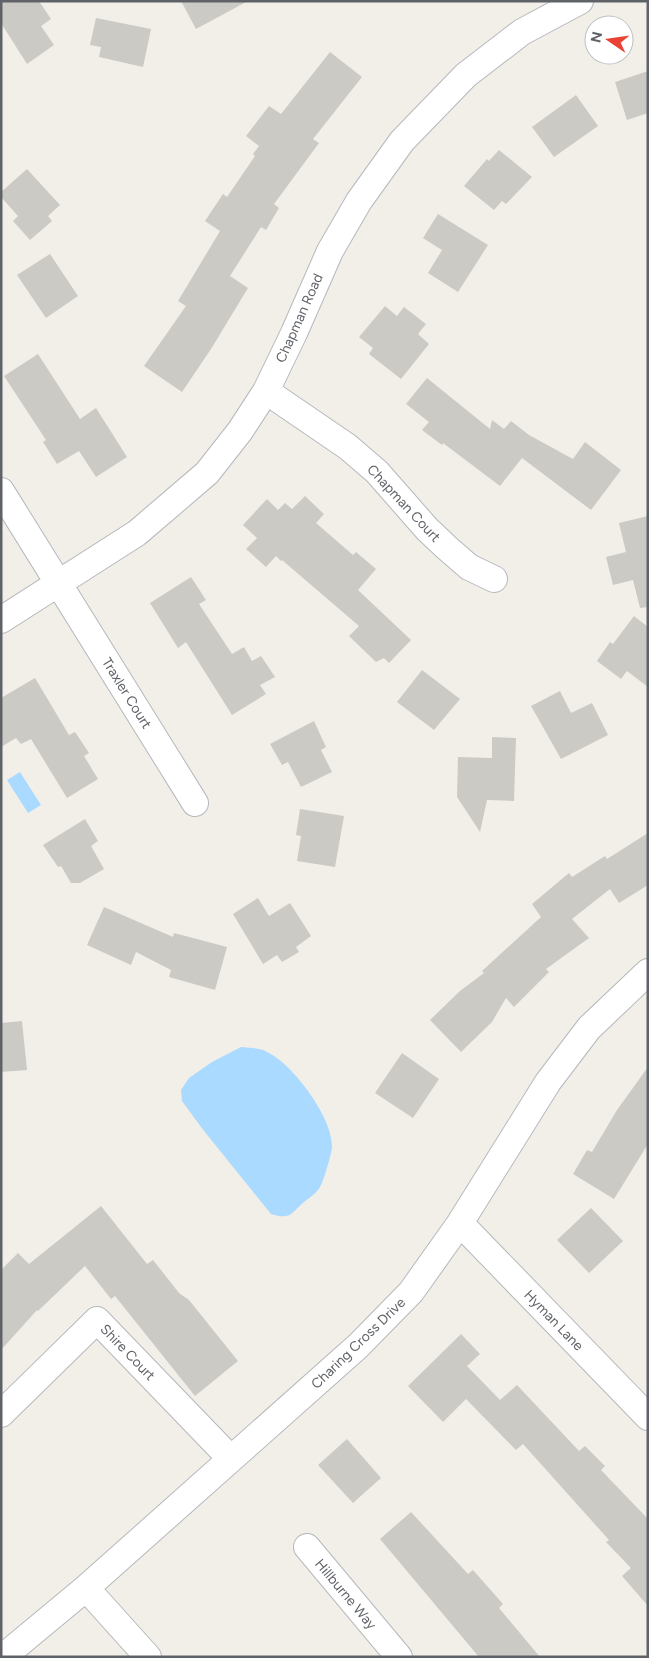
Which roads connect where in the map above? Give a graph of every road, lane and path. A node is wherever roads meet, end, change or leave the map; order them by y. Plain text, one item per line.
1 (575, 2) edge
2 (266, 391) junction
3 (1, 491) edge
4 (494, 579) dead end
5 (58, 584) junction
6 (1, 620) edge
7 (195, 803) dead end
8 (648, 972) edge
9 (460, 1223) junction
10 (1, 1414) edge
11 (648, 1417) edge
12 (231, 1458) junction
13 (307, 1547) dead end
14 (86, 1588) junction
15 (385, 1652) edge
16 (3, 1657) edge
17 (148, 1657) edge

1 - 2 street, Chapman Road
2 - 4 street, Chapman Court
2 - 5 street, Chapman Road
3 - 5 street, Traxler Court
5 - 6 street, Chapman Road
5 - 7 street, Traxler Court
8 - 9 street, Charing Cross Drive
9 - 11 street, Hyman Lane
9 - 12 street, Charing Cross Drive
10 - 12 street, Shire Court
12 - 14 street, Charing Cross Drive
13 - 15 street, Hillburne Way
14 - 16 street, Charing Cross Drive
14 - 17 street

